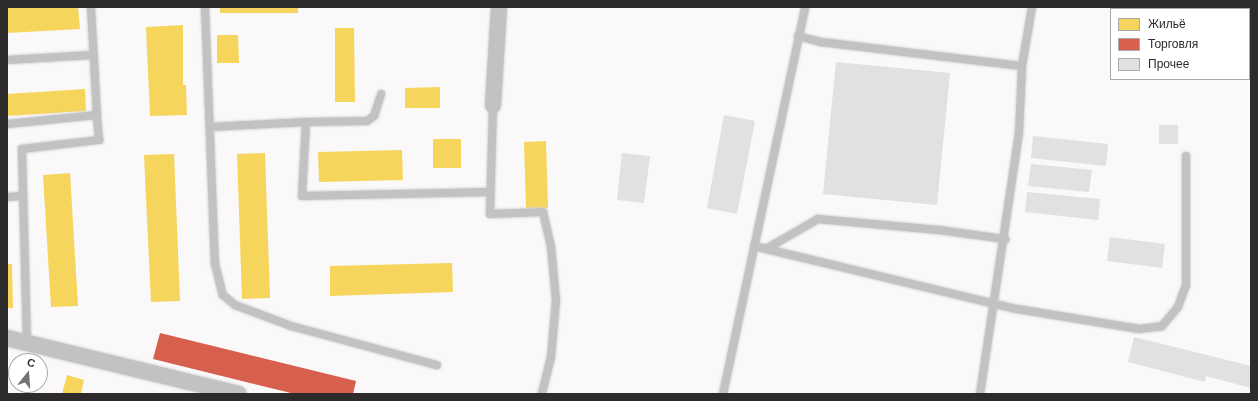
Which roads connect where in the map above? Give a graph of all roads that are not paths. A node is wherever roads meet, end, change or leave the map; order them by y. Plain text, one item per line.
1 (91, 7) edge
2 (205, 7) edge
3 (499, 7) edge
4 (804, 7) edge
5 (1032, 7) edge
6 (798, 36) junction
7 (93, 55) junction
8 (7, 60) edge
9 (1022, 66) junction
10 (381, 94) dead end
11 (493, 105) joint
12 (97, 115) junction
13 (306, 122) junction
14 (7, 124) edge
15 (210, 127) junction
16 (1186, 156) dead end
17 (490, 192) junction
18 (23, 196) junction
19 (7, 197) edge
20 (1005, 239) junction
21 (754, 246) junction
22 (766, 249) junction
23 (994, 304) junction
24 (7, 338) edge
25 (28, 343) junction
26 (437, 364) dead end
27 (204, 390) edge
28 (238, 394) edge
29 (542, 394) edge
30 (723, 394) edge
31 (980, 394) edge

1 - 7 lane
2 - 15 lane
3 - 11 street
4 - 6 lane
5 - 9 lane
6 - 9 lane
6 - 21 lane
7 - 8 lane
7 - 12 lane
9 - 20 lane
10 - 13 lane
11 - 17 lane
12 - 14 lane
12 - 18 lane
13 - 15 lane
13 - 17 lane
15 - 26 lane
16 - 23 lane
17 - 29 lane
18 - 19 lane
18 - 25 lane
20 - 22 lane
20 - 23 lane
21 - 22 lane
21 - 30 lane
22 - 23 lane
23 - 31 lane
24 - 25 street
25 - 27 street
27 - 28 street

